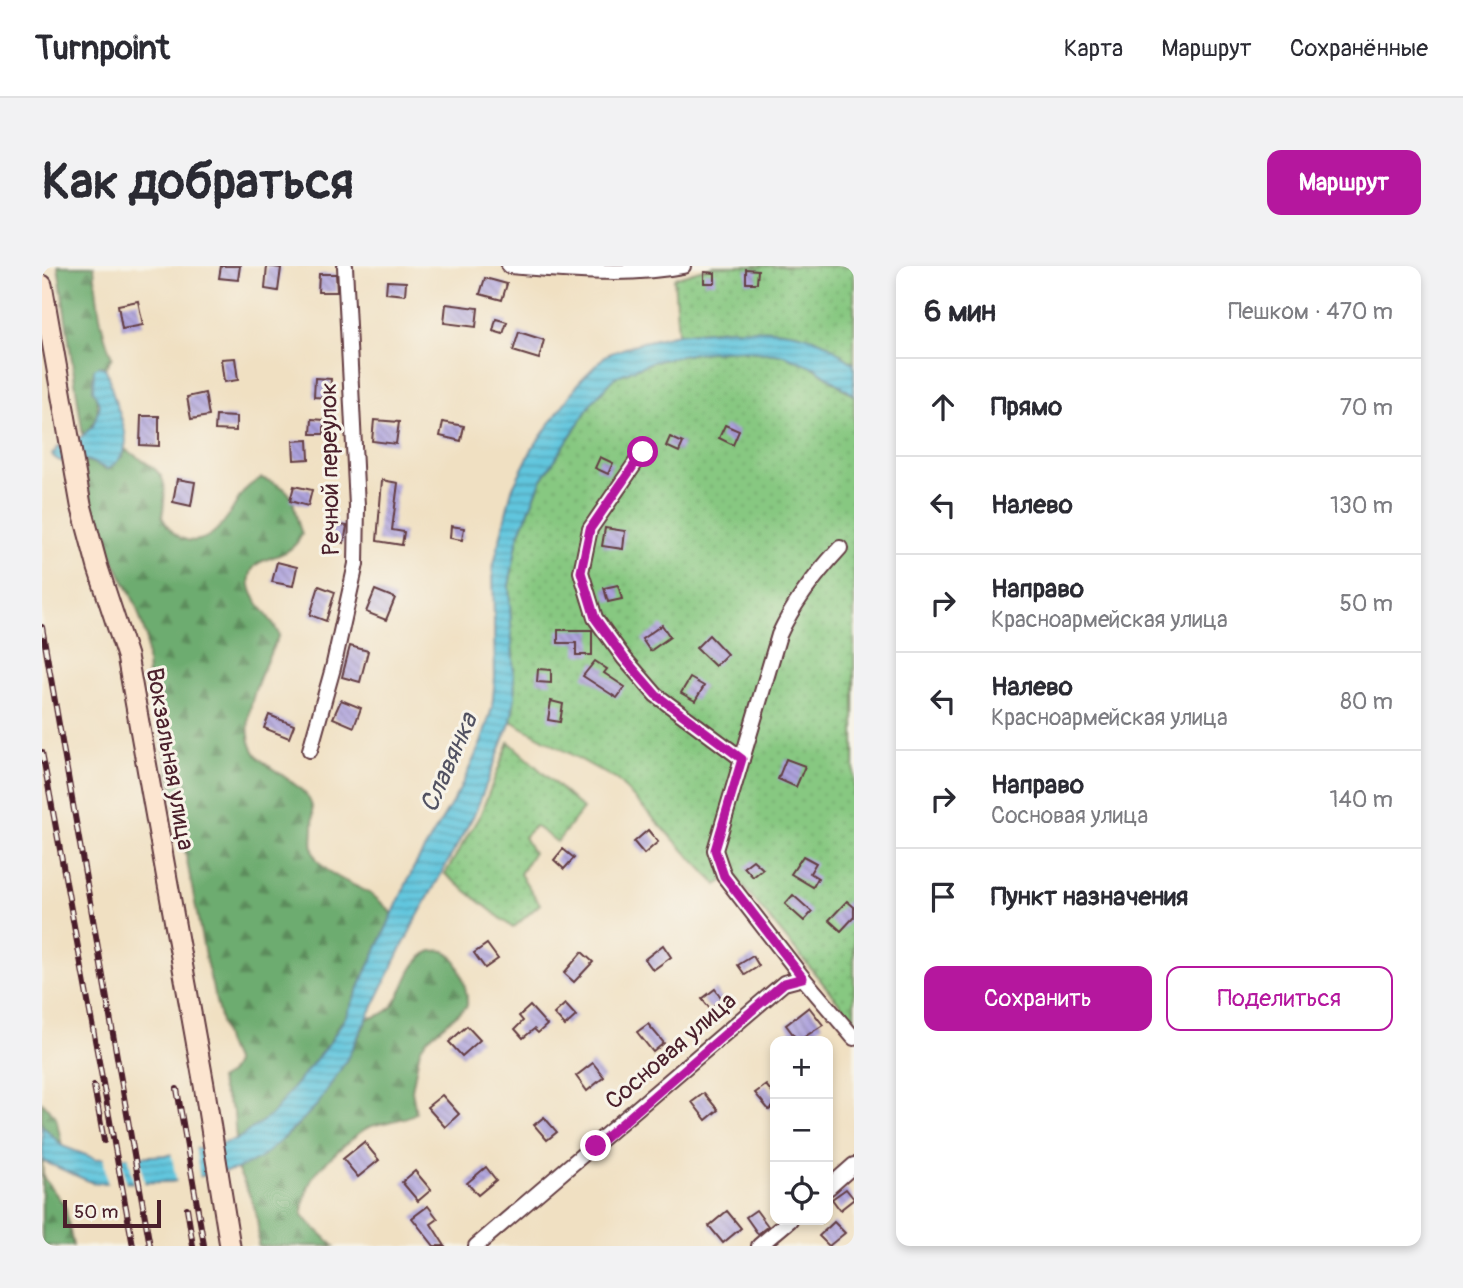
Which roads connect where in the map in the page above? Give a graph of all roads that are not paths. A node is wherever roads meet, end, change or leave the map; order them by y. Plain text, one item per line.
1 (345, 266) edge
2 (509, 266) edge
3 (683, 266) edge
4 (42, 285) edge
5 (44, 310) edge
6 (643, 452) dead end
7 (840, 548) dead end
8 (310, 750) dead end
9 (742, 759) junction
10 (803, 978) junction
11 (854, 1038) edge
12 (854, 1166) edge
13 (833, 1184) edge
14 (784, 1225) edge
15 (229, 1242) edge
16 (476, 1246) edge
17 (759, 1246) edge

1 - 8 street, Речной переулок
2 - 3 street
4 - 5 street, Вокзальная улица
5 - 15 street, Вокзальная улица
6 - 9 street
7 - 9 street
9 - 10 street
10 - 11 street
10 - 16 street, Сосновая улица
12 - 13 street
14 - 17 street

